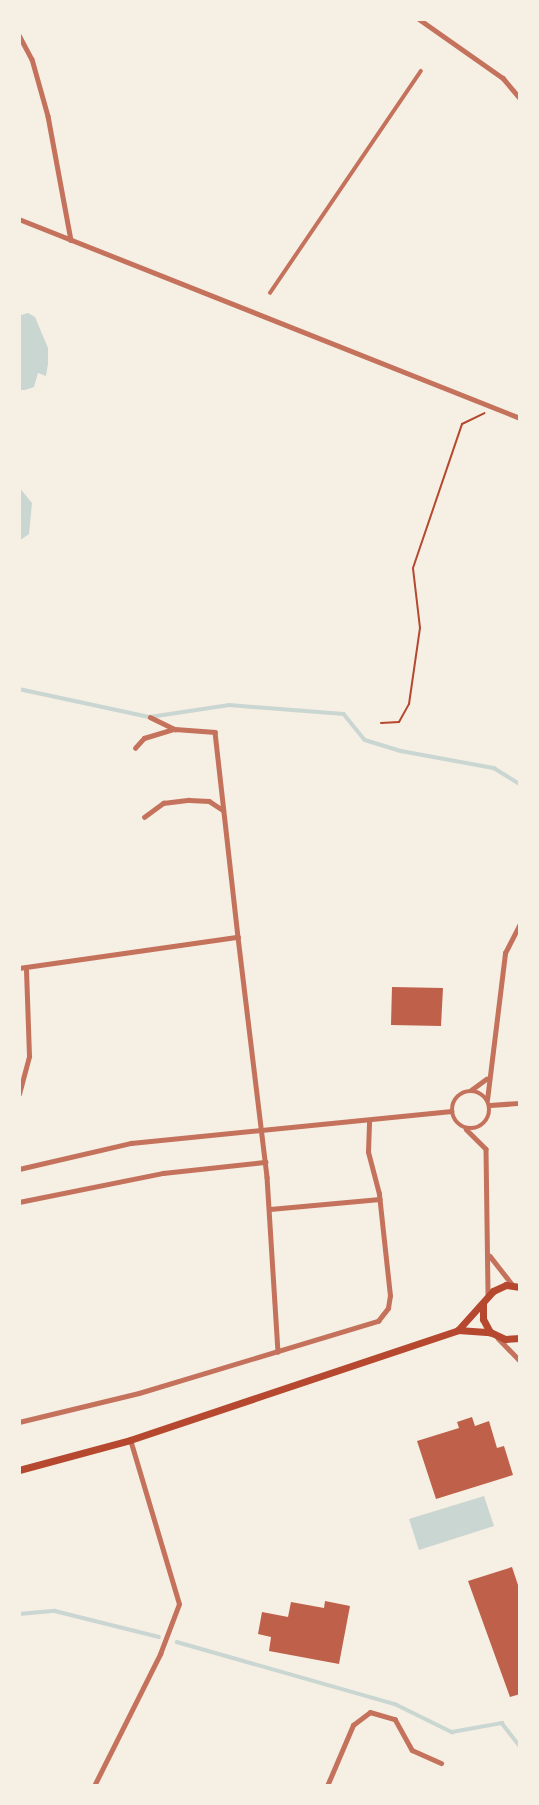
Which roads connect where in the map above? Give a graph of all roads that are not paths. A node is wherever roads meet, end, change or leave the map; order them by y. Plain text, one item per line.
1 (419, 19) edge
2 (19, 35) edge
3 (421, 71) dead end
4 (520, 98) edge
5 (19, 219) edge
6 (71, 240) junction
7 (270, 293) dead end
8 (520, 418) edge
9 (150, 717) dead end
10 (175, 729) junction
11 (135, 748) dead end
12 (223, 811) junction
13 (145, 817) dead end
14 (520, 924) edge
15 (238, 937) junction
16 (19, 968) edge
17 (26, 968) junction
18 (22, 1010) edge
19 (487, 1078) junction
20 (469, 1091) junction
21 (19, 1094) edge
22 (488, 1102) junction
23 (520, 1103) edge
24 (451, 1111) junction
25 (369, 1121) junction
26 (485, 1124) junction
27 (261, 1127) junction
28 (466, 1129) junction
29 (486, 1149) junction
30 (265, 1162) junction
31 (19, 1169) edge
32 (380, 1199) junction
33 (19, 1202) edge
34 (270, 1209) junction
35 (489, 1255) junction
36 (517, 1286) edge
37 (488, 1295) junction
38 (483, 1304) junction
39 (458, 1329) junction
40 (494, 1334) junction
41 (520, 1338) edge
42 (278, 1352) junction
43 (520, 1361) edge
44 (19, 1422) edge
45 (130, 1440) junction
46 (19, 1471) edge
47 (441, 1763) dead end
48 (94, 1786) edge
49 (327, 1786) edge

1 - 4 street
2 - 6 street
3 - 7 street
5 - 6 street
6 - 8 street
9 - 10 street
10 - 11 street
10 - 12 street
12 - 13 street
12 - 15 street
14 - 19 street
15 - 17 street
15 - 27 street
16 - 17 street
17 - 18 street
18 - 21 street
19 - 20 street
19 - 22 street
20 - 22 street
20 - 24 street
22 - 23 street
22 - 26 street
24 - 25 street
24 - 28 street
25 - 27 street
25 - 32 street
26 - 28 street
26 - 29 street
27 - 30 street
27 - 31 street
28 - 29 street
29 - 35 street
30 - 33 street
30 - 34 street
32 - 34 street
32 - 42 street
34 - 42 street
35 - 36 street
35 - 37 street
36 - 37 main road
37 - 38 main road
38 - 39 main road
38 - 40 main road
39 - 40 main road
39 - 45 main road
40 - 41 main road
40 - 43 street
42 - 44 street
45 - 46 main road
45 - 48 street
47 - 49 street

